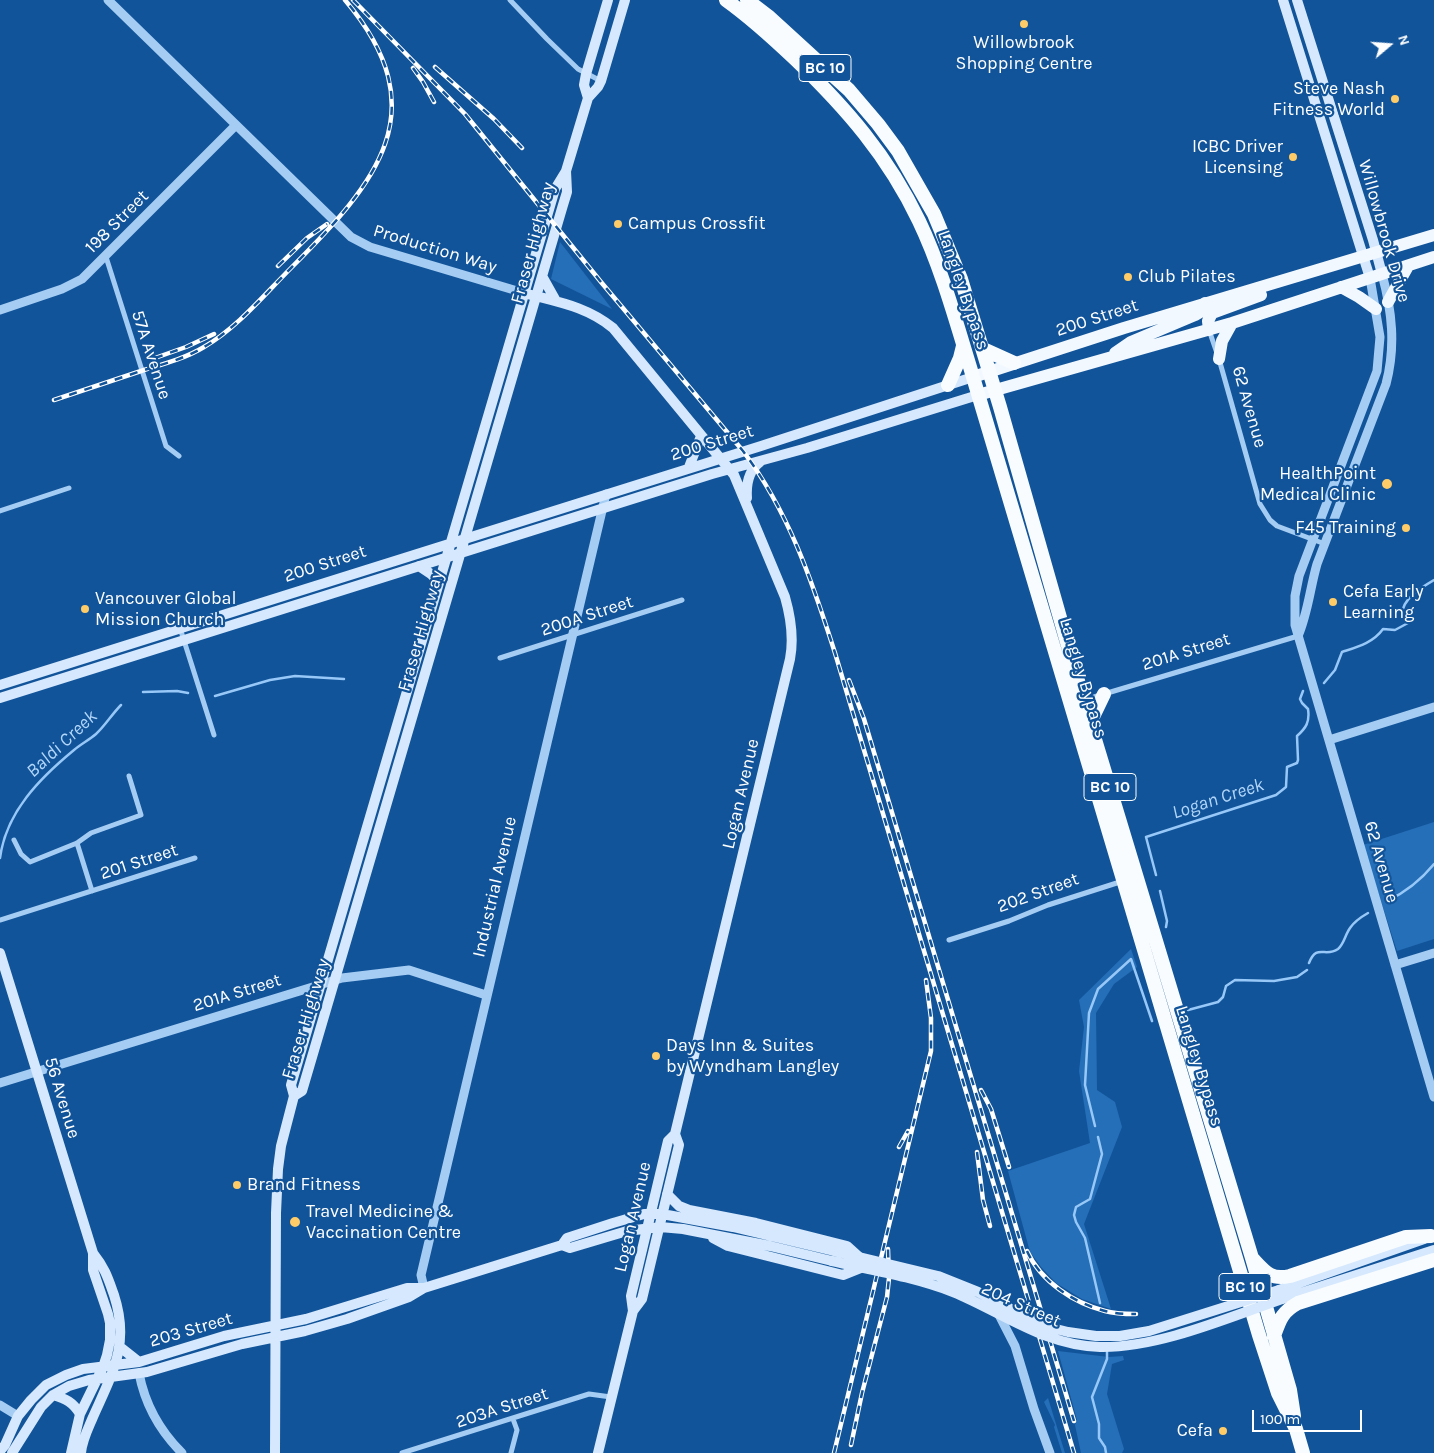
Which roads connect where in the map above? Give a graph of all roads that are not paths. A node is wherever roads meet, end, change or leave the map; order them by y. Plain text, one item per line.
1 (108, 0) edge
2 (510, 0) edge
3 (608, 0) edge
4 (625, 0) edge
5 (726, 0) edge
6 (747, 0) edge
7 (1283, 0) edge
8 (1297, 0) edge
9 (586, 74) junction
10 (601, 81) junction
11 (588, 98) junction
12 (236, 125) junction
13 (566, 171) junction
14 (1434, 235) edge
15 (1370, 254) junction
16 (106, 257) junction
17 (1434, 257) edge
18 (1408, 266) junction
19 (1302, 275) junction
20 (542, 276) junction
21 (1376, 276) junction
22 (1341, 288) junction
23 (524, 293) junction
24 (536, 296) junction
25 (556, 301) junction
26 (1388, 302) junction
27 (1205, 303) junction
28 (1376, 309) junction
29 (0, 310) edge
30 (1232, 323) junction
31 (1209, 330) junction
32 (963, 346) junction
33 (982, 349) junction
34 (1105, 359) junction
35 (1219, 359) junction
36 (1014, 363) junction
37 (989, 372) junction
38 (973, 377) junction
39 (948, 385) junction
40 (995, 390) junction
41 (978, 395) junction
42 (701, 436) junction
43 (179, 456) dead end
44 (721, 458) junction
45 (760, 462) junction
46 (689, 467) junction
47 (730, 469) junction
48 (70, 488) dead end
49 (606, 494) junction
50 (747, 504) junction
51 (603, 508) junction
52 (0, 511) edge
53 (466, 538) junction
54 (1313, 539) junction
55 (451, 542) junction
56 (1325, 544) junction
57 (461, 552) junction
58 (447, 557) junction
59 (419, 566) junction
60 (439, 583) junction
61 (682, 600) dead end
62 (180, 628) junction
63 (572, 635) junction
64 (1298, 636) junction
65 (184, 640) junction
66 (500, 658) dead end
67 (0, 685) edge
68 (1067, 691) junction
69 (1104, 694) junction
70 (0, 698) edge
71 (1083, 698) junction
72 (1434, 707) edge
73 (1090, 722) junction
74 (214, 735) dead end
75 (1329, 740) junction
76 (129, 776) dead end
77 (14, 840) dead end
78 (77, 843) junction
79 (195, 858) dead end
80 (1131, 878) junction
81 (92, 891) junction
82 (0, 920) edge
83 (949, 940) dead end
84 (0, 953) edge
85 (1434, 953) edge
86 (1395, 965) junction
87 (335, 980) junction
88 (321, 984) junction
89 (486, 995) junction
90 (37, 1072) junction
91 (0, 1083) edge
92 (294, 1096) junction
93 (1434, 1097) edge
94 (675, 1134) junction
95 (667, 1194) junction
96 (650, 1214) junction
97 (662, 1214) junction
98 (648, 1227) junction
99 (660, 1227) junction
100 (626, 1231) junction
101 (704, 1233) junction
102 (1433, 1240) edge
103 (562, 1245) junction
104 (642, 1247) junction
105 (93, 1253) junction
106 (833, 1256) junction
107 (1252, 1258) junction
108 (1434, 1260) edge
109 (868, 1265) junction
110 (424, 1288) junction
111 (633, 1312) junction
112 (276, 1325) junction
113 (1274, 1336) junction
114 (276, 1337) junction
115 (120, 1347) junction
116 (139, 1362) junction
117 (115, 1365) junction
118 (103, 1367) junction
119 (139, 1373) junction
120 (110, 1377) junction
121 (98, 1379) junction
122 (53, 1395) junction
123 (611, 1397) junction
124 (0, 1405) edge
125 (80, 1414) junction
126 (18, 1416) junction
127 (513, 1418) junction
128 (1296, 1429) junction
129 (0, 1451) edge
130 (12, 1453) edge
131 (71, 1453) edge
132 (81, 1453) edge
133 (182, 1453) edge
134 (276, 1453) edge
135 (402, 1453) edge
136 (511, 1453) edge
137 (598, 1453) edge
138 (1050, 1453) edge
139 (1303, 1453) edge

1 - 12 street, Production Way
2 - 9 street
3 - 9 main road, Fraser Highway
4 - 10 main road, Fraser Highway
5 - 32 highway, Langley Bypass / BC 10
6 - 33 highway, Langley Bypass / BC 10
7 - 15 main road, Willowbrook Drive
8 - 15 main road, Willowbrook Drive
9 - 10 street
9 - 11 main road, Fraser Highway
10 - 11 main road, Fraser Highway
11 - 13 main road, Fraser Highway
12 - 16 street, 198 Street
12 - 23 street, Production Way
13 - 20 main road, Fraser Highway
13 - 23 main road, Fraser Highway
14 - 15 main road, 200 Street
15 - 19 main road, 200 Street
15 - 21 main road, Willowbrook Drive
16 - 29 street, 198 Street
16 - 43 street, 57A Avenue
17 - 18 main road, 200 Street
18 - 21 main road, 200 Street
18 - 26 main road
19 - 27 main road, 200 Street
19 - 31 main road
20 - 24 main road, Fraser Highway
20 - 25 main road
21 - 22 main road, 200 Street
21 - 26 street, Willowbrook Drive
21 - 28 street, Willowbrook Drive
22 - 28 main road
22 - 30 main road, 200 Street
23 - 24 main road, Production Way
23 - 55 main road, Fraser Highway
24 - 25 main road, Production Way
24 - 53 main road, Fraser Highway
25 - 42 main road, Production Way
26 - 56 street, Willowbrook Drive
27 - 34 main road
27 - 36 main road, 200 Street
28 - 54 street, Willowbrook Drive
30 - 31 main road, 200 Street
30 - 35 main road
31 - 34 main road, 200 Street
31 - 35 street, 62 Avenue
32 - 38 highway, Langley Bypass / BC 10
32 - 39 highway
33 - 36 highway
33 - 37 highway, Langley Bypass / BC 10
34 - 40 main road, 200 Street
35 - 54 street, 62 Avenue
36 - 37 main road, 200 Street
37 - 38 main road, 200 Street
37 - 40 highway, Langley Bypass / BC 10
38 - 39 main road, 200 Street
38 - 41 highway, Langley Bypass / BC 10
39 - 44 main road, 200 Street
40 - 41 main road, 200 Street
40 - 71 highway, Langley Bypass / BC 10
41 - 45 main road, 200 Street
41 - 68 highway, Langley Bypass / BC 10
42 - 44 main road, Production Way
42 - 46 main road
44 - 46 main road, 200 Street
44 - 47 main road, Production Way
45 - 47 main road, 200 Street
45 - 50 main road
46 - 49 main road, 200 Street
47 - 50 main road, Logan Avenue
47 - 51 main road, 200 Street
48 - 52 street
49 - 51 street, Industrial Avenue
49 - 53 main road, 200 Street
50 - 94 main road, Logan Avenue
51 - 57 main road, 200 Street
51 - 63 street, Industrial Avenue
53 - 55 main road, 200 Street
53 - 57 main road, Fraser Highway
54 - 56 street, 62 Avenue
54 - 64 street, Willowbrook Drive
55 - 58 main road, Fraser Highway
55 - 62 main road, 200 Street
56 - 64 street, Willowbrook Drive
57 - 58 main road, 200 Street
57 - 87 main road, Fraser Highway
58 - 59 main road, 200 Street
58 - 60 main road, Fraser Highway
59 - 60 main road
59 - 65 main road, 200 Street
60 - 88 main road, Fraser Highway
61 - 63 street, 200A Street
62 - 65 street
62 - 67 main road, 200 Street
63 - 66 street, 200A Street
63 - 89 street, Industrial Avenue
64 - 69 street, 201A Street
64 - 75 street, 62 Avenue
65 - 70 main road, 200 Street
65 - 74 street
68 - 71 highway
68 - 80 highway, Langley Bypass / BC 10
69 - 71 street, 201A Street
69 - 73 highway
71 - 73 highway, Langley Bypass / BC 10
72 - 75 street
73 - 80 highway, Langley Bypass / BC 10
75 - 86 street, 62 Avenue
76 - 78 street
77 - 78 street
78 - 81 street, 201 Street
79 - 81 street, 201 Street
80 - 83 street, 202 Street
80 - 107 highway, Langley Bypass / BC 10
80 - 128 highway, Langley Bypass / BC 10
81 - 82 street, 201 Street
84 - 90 main road, 56 Avenue
85 - 86 street
86 - 93 street, 62 Avenue
87 - 88 street, 201A Street
87 - 89 street, 201A Street
87 - 92 main road, Fraser Highway
88 - 90 street, 201A Street
88 - 92 main road, Fraser Highway
89 - 110 street, Industrial Avenue
90 - 91 street, 201A Street
90 - 105 main road, 56 Avenue
92 - 112 main road, Fraser Highway
94 - 95 main road, Logan Avenue
94 - 96 main road, Logan Avenue
95 - 97 main road, Logan Avenue
95 - 109 main road
96 - 97 main road, 204 Street
96 - 98 main road, Logan Avenue
96 - 103 main road, 203 Street
97 - 99 main road, Logan Avenue
97 - 106 main road, 204 Street
98 - 99 main road, 204 Street
98 - 100 main road, 203 Street
98 - 104 main road, Logan Avenue
99 - 101 main road, 204 Street
99 - 111 main road, Logan Avenue
100 - 103 main road, 203 Street
100 - 104 main road
101 - 106 main road, 204 Street
101 - 109 main road
102 - 106 main road, 204 Street, bridge
102 - 107 highway
103 - 110 main road, 203 Street
104 - 111 main road, Logan Avenue
105 - 115 main road, 56 Avenue
105 - 118 main road, 56 Avenue
107 - 113 highway, Langley Bypass / BC 10
108 - 113 highway
109 - 138 street
110 - 112 main road, 203 Street
110 - 114 main road, 203 Street
111 - 123 main road, Logan Avenue
112 - 114 main road, Fraser Highway
112 - 116 main road, 203 Street
113 - 128 highway, Langley Bypass / BC 10
114 - 119 main road, 203 Street
114 - 134 main road, Fraser Highway
115 - 116 main road
115 - 117 main road, 56 Avenue
116 - 117 main road, 203 Street
117 - 118 main road, 203 Street
117 - 120 main road, 56 Avenue
118 - 121 main road, 56 Avenue
118 - 126 main road, 203 Street
119 - 120 main road, 203 Street
119 - 133 street
120 - 121 main road, 203 Street
120 - 132 main road, 56 Avenue
121 - 122 main road, 203 Street
121 - 125 main road, 56 Avenue
122 - 125 main road
122 - 130 main road, 203 Street
123 - 127 street, 203A Street
123 - 137 main road, Logan Avenue
124 - 126 street
125 - 131 main road, 56 Avenue
126 - 129 main road, 203 Street
127 - 135 street, 203A Street
127 - 136 street
128 - 139 highway, Langley Bypass / BC 10

